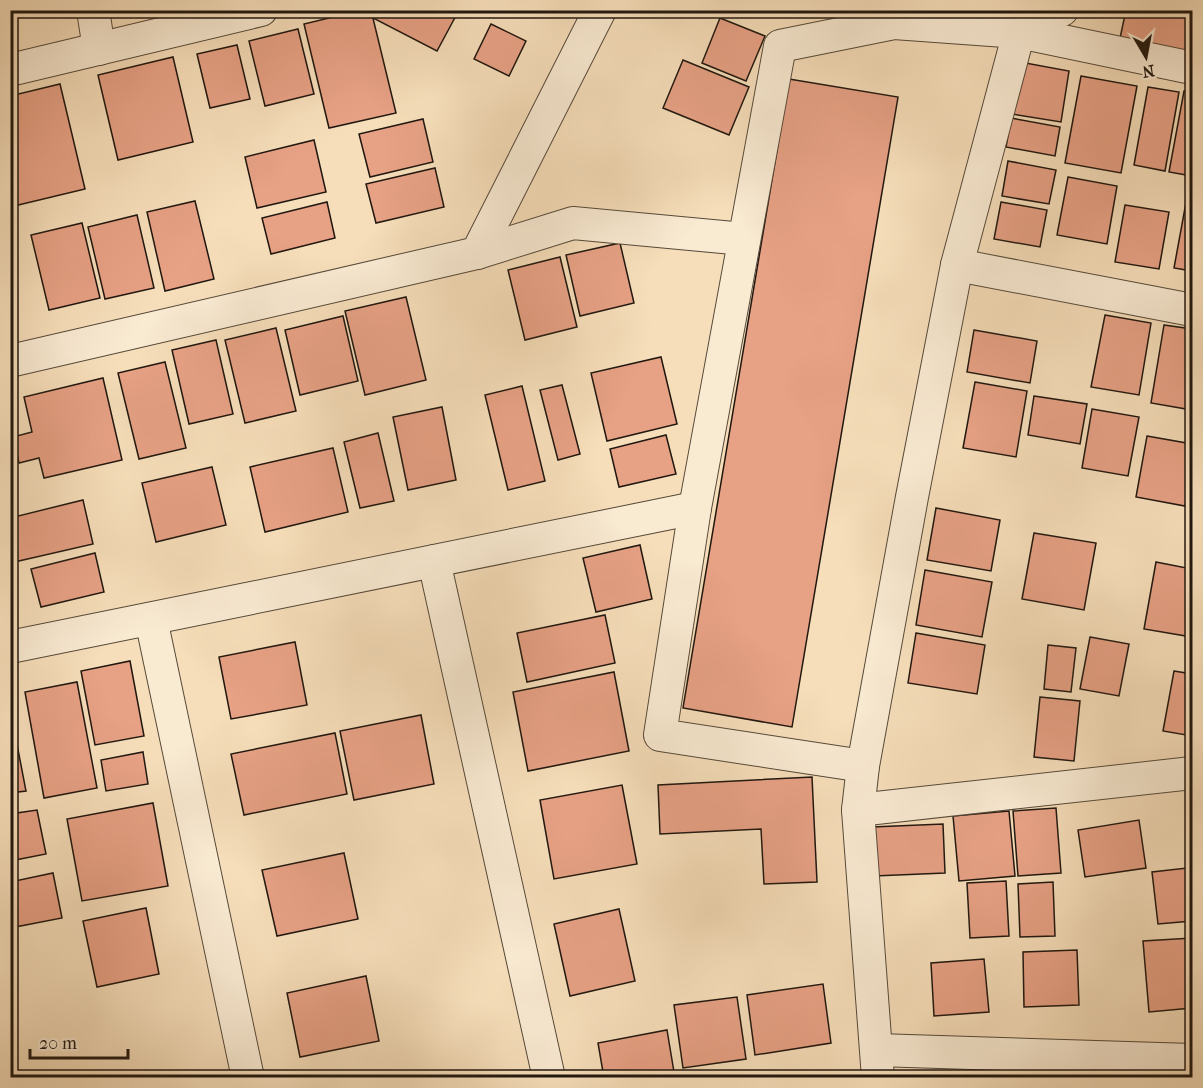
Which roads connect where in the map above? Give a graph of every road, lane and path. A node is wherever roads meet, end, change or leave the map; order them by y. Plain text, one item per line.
1 (93, 10) edge
2 (261, 10) edge
3 (600, 10) edge
4 (1062, 10) edge
5 (897, 17) edge
6 (1019, 32) junction
7 (99, 49) junction
8 (1192, 68) edge
9 (10, 70) edge
10 (744, 239) junction
11 (477, 253) junction
12 (957, 265) junction
13 (1192, 309) edge
14 (10, 361) edge
15 (695, 508) junction
16 (434, 561) junction
17 (151, 619) junction
18 (10, 647) edge
19 (863, 766) junction
20 (1192, 773) edge
21 (858, 810) junction
22 (1192, 1060) edge
23 (878, 1064) edge
24 (248, 1077) edge
25 (549, 1077) edge

1 - 7 street
2 - 7 street
3 - 11 street
4 - 6 street
5 - 6 street
5 - 10 street
6 - 8 street
6 - 12 street
7 - 9 street
10 - 11 street
10 - 15 street
11 - 14 street
12 - 13 street
12 - 19 street
15 - 16 street
15 - 19 street
16 - 17 street
16 - 25 street
17 - 18 street
17 - 24 street
19 - 21 street
20 - 21 street
21 - 23 street
22 - 23 street

